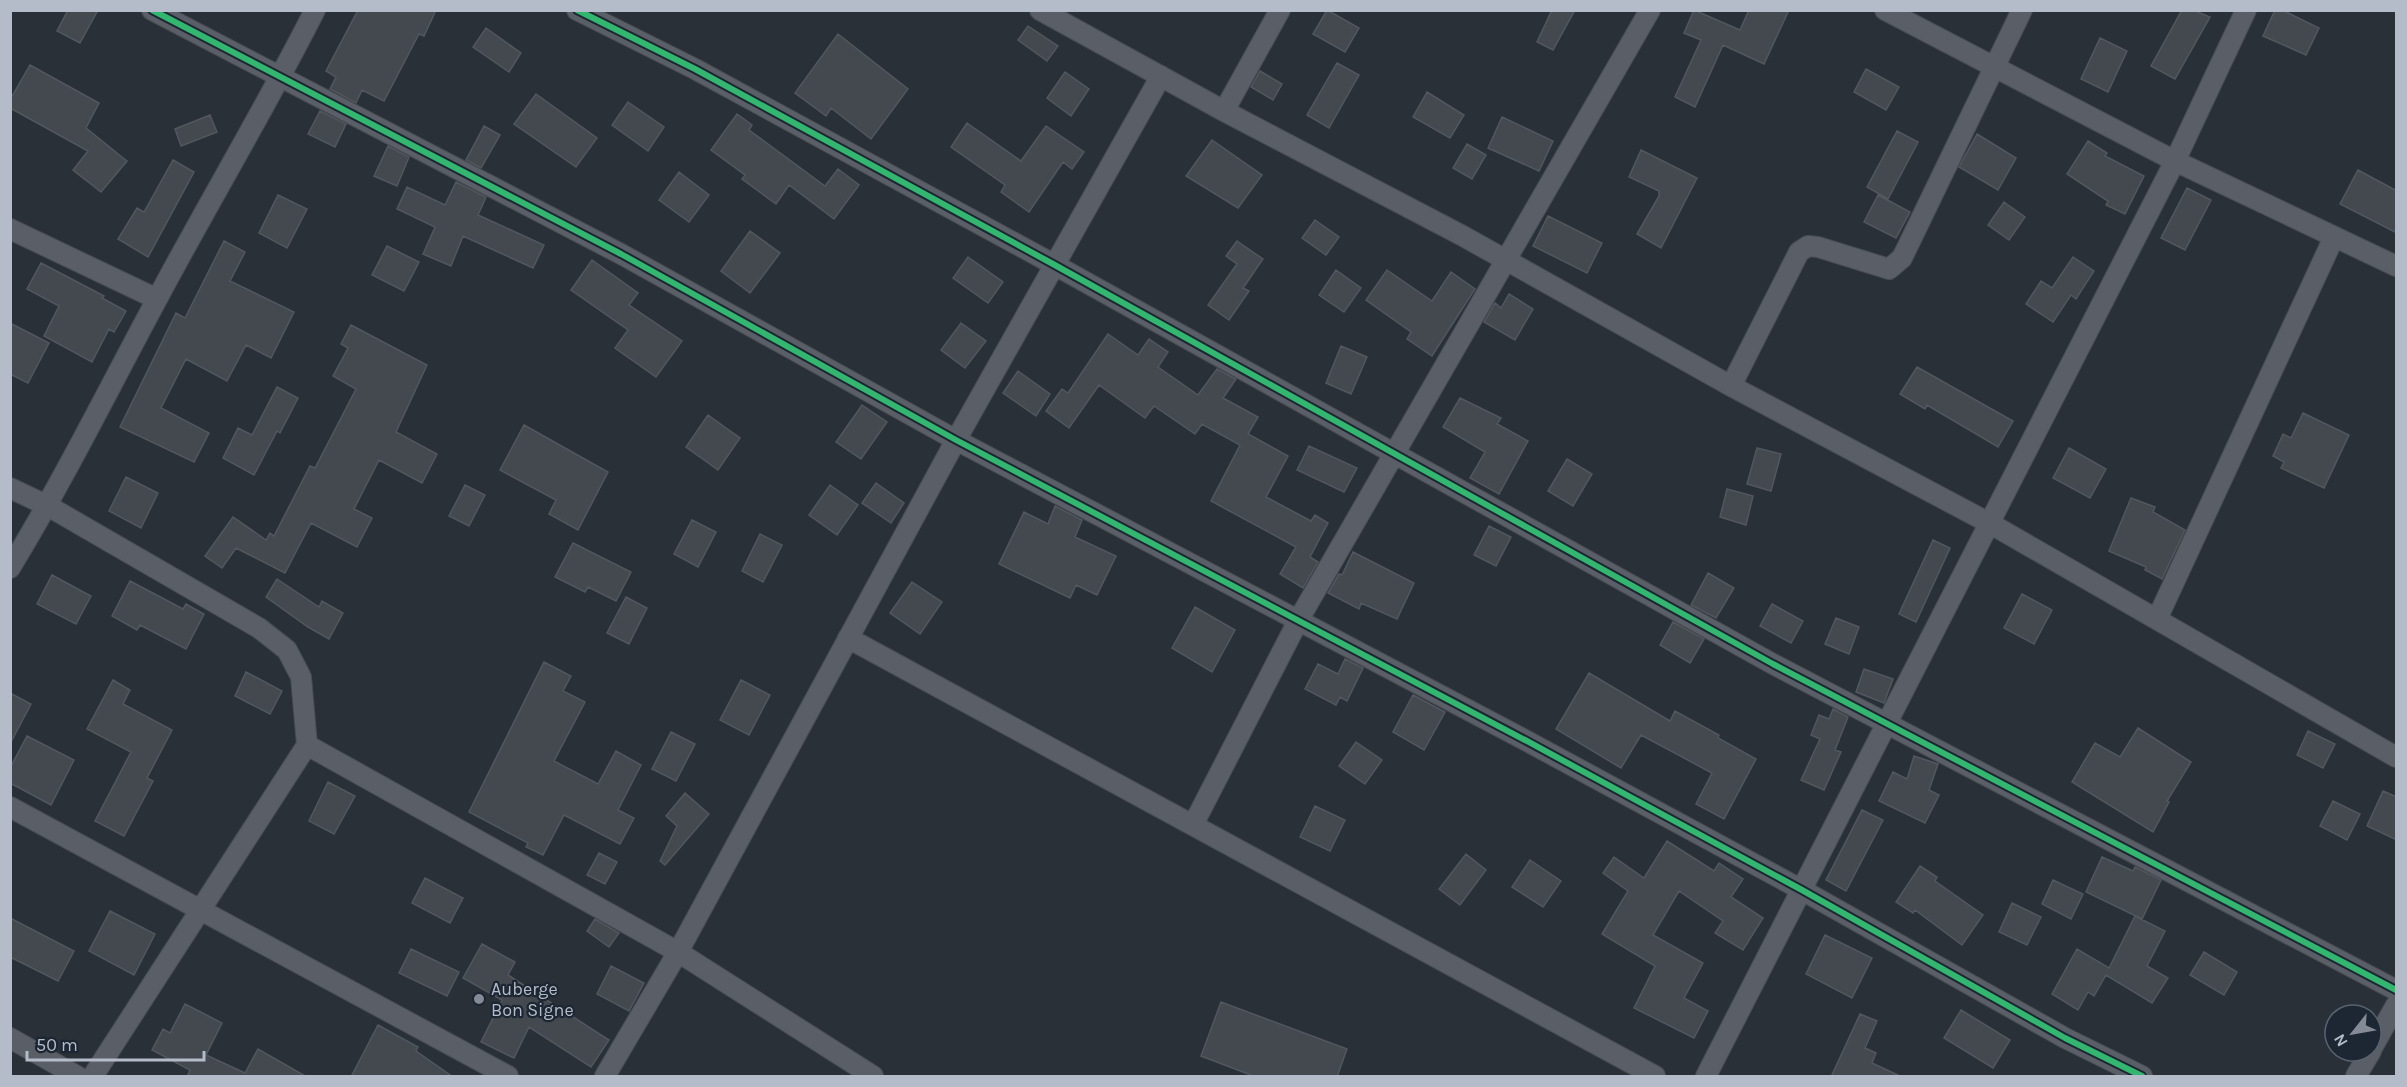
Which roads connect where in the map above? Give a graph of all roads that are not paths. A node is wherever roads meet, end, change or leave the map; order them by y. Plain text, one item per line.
1 (152, 10) edge
2 (315, 10) edge
3 (577, 10) edge
4 (1040, 10) edge
5 (1280, 10) edge
6 (1650, 10) edge
7 (1885, 10) edge
8 (2022, 10) edge
9 (2246, 10) edge
10 (1994, 66) junction
11 (1161, 76) junction
12 (280, 79) junction
13 (1224, 111) junction
14 (2175, 161) junction
15 (10, 229) edge
16 (2334, 237) junction
17 (1507, 260) junction
18 (1053, 264) junction
19 (2397, 266) edge
20 (157, 299) junction
21 (1731, 386) junction
22 (956, 440) junction
23 (1393, 452) junction
24 (10, 488) edge
25 (48, 506) junction
26 (1991, 524) junction
27 (10, 568) edge
28 (1299, 619) junction
29 (2157, 619) junction
30 (848, 638) junction
31 (1887, 724) junction
32 (308, 745) junction
33 (2397, 756) edge
34 (10, 807) edge
35 (1193, 825) junction
36 (1802, 890) junction
37 (200, 912) junction
38 (678, 952) junction
39 (2397, 990) edge
40 (2397, 1005) edge
41 (2383, 1030) edge
42 (10, 1038) edge
43 (2364, 1063) edge
44 (77, 1077) edge
45 (93, 1077) edge
46 (508, 1077) edge
47 (605, 1077) edge
48 (873, 1077) edge
49 (1655, 1077) edge
50 (1706, 1077) edge
51 (2142, 1077) edge
52 (2356, 1077) edge

1 - 12 street
2 - 12 street
3 - 18 street
4 - 11 street
5 - 13 street
6 - 17 street
7 - 10 street
8 - 10 street
9 - 14 street
10 - 14 street
10 - 21 street
11 - 13 street
11 - 18 street
12 - 20 street
12 - 22 street
13 - 17 street
14 - 16 street
14 - 26 street
15 - 20 street
16 - 19 street
16 - 29 street
17 - 21 street
17 - 23 street
18 - 22 street
18 - 23 street
20 - 25 street
21 - 26 street
22 - 28 street
22 - 30 street
23 - 28 street
23 - 31 street
24 - 25 street
25 - 27 street
25 - 32 street
26 - 29 street
26 - 31 street
28 - 35 street
28 - 36 street
29 - 33 street
30 - 35 street
30 - 38 street
31 - 36 street
31 - 39 street
32 - 37 street
32 - 38 street
34 - 37 street
35 - 49 street
36 - 50 street
36 - 51 street
37 - 45 street
37 - 46 street
38 - 47 street
38 - 48 street
40 - 41 street
42 - 44 street
43 - 52 street

